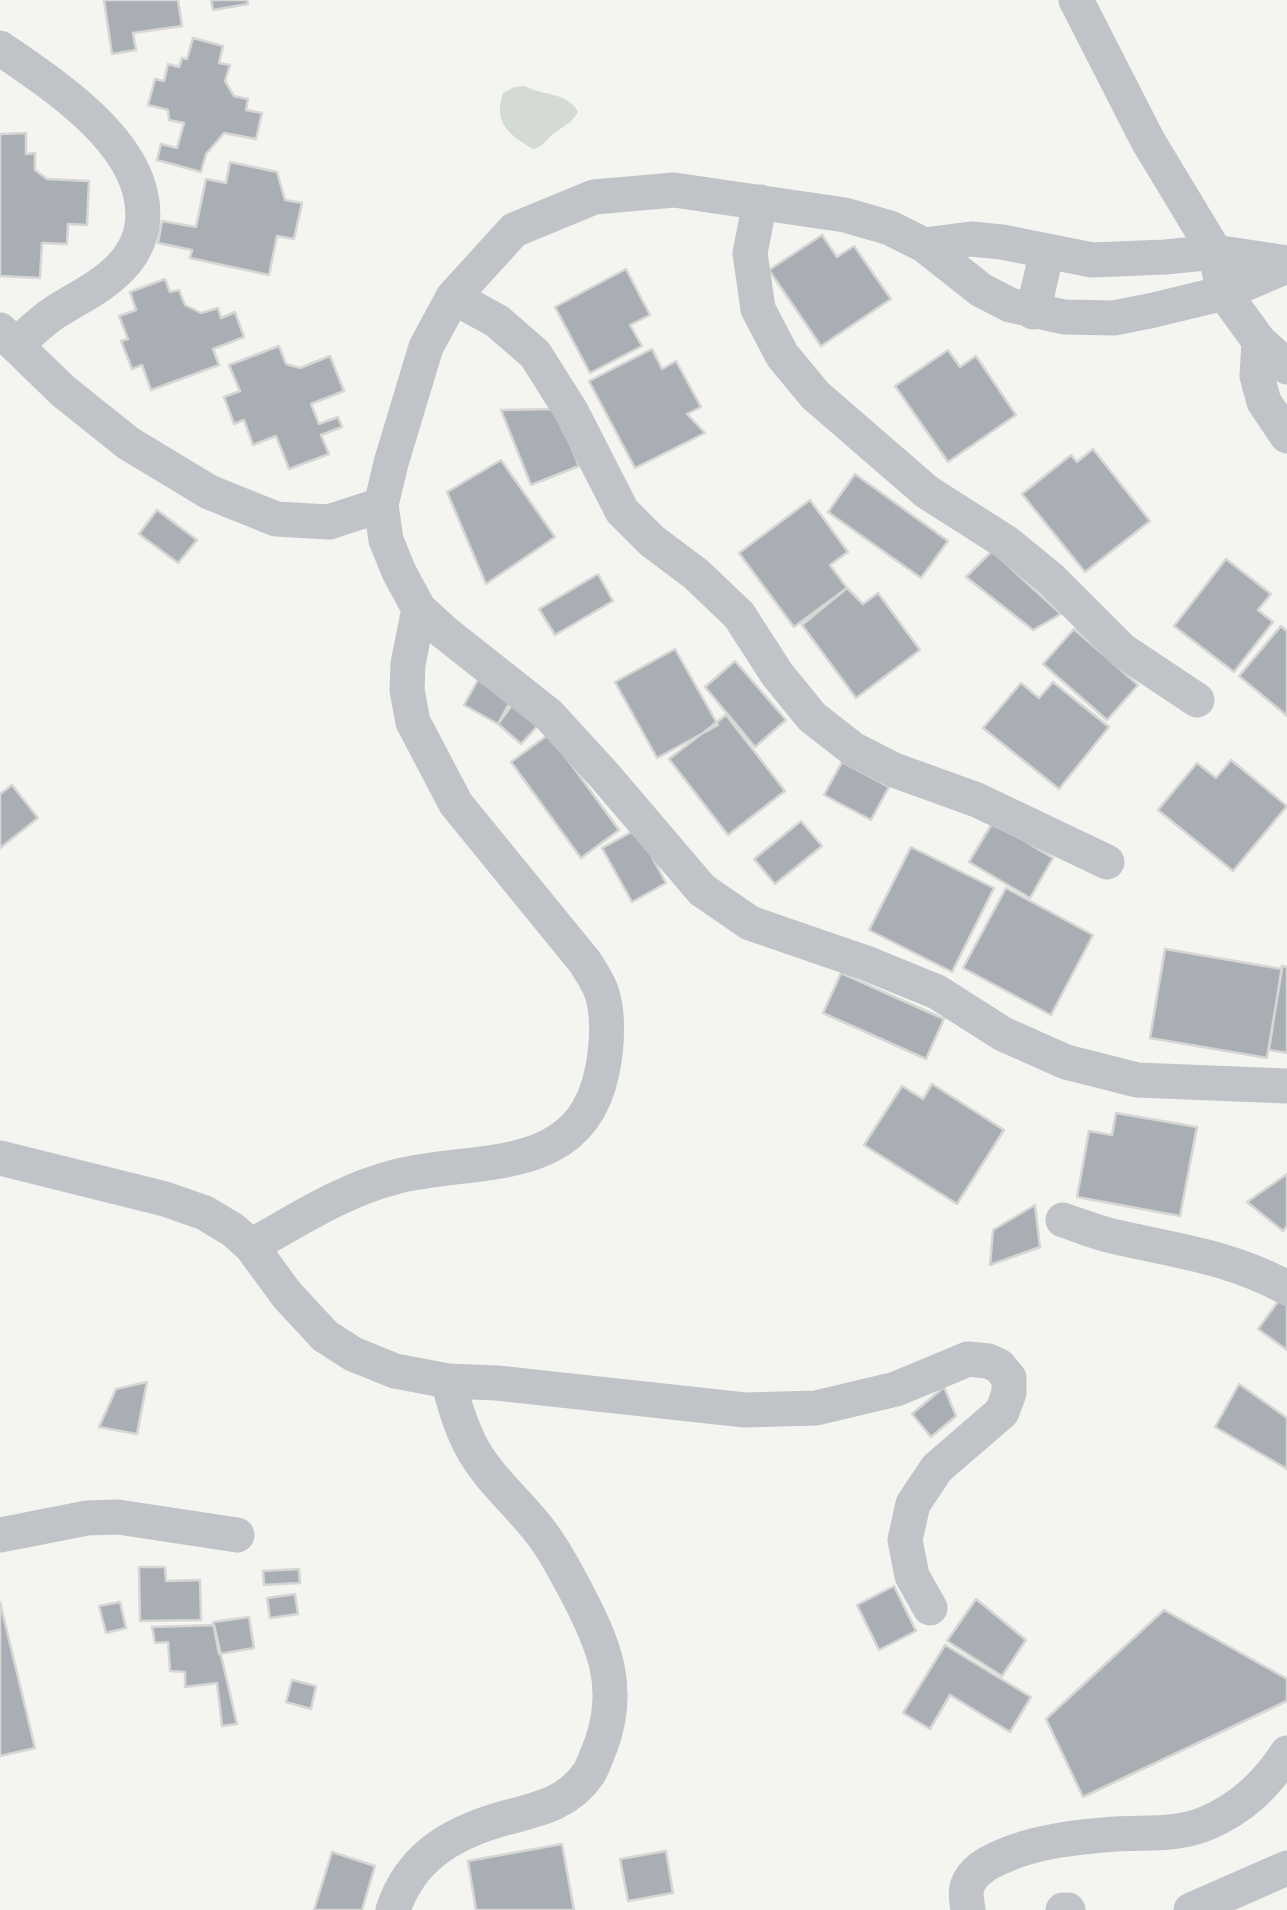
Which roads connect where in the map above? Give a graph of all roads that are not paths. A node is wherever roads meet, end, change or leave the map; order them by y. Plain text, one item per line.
1 (1076, 1) edge
2 (0, 48) edge
3 (760, 202) junction
4 (924, 245) junction
5 (1047, 251) junction
6 (1214, 252) junction
7 (1287, 264) edge
8 (1224, 292) junction
9 (452, 297) junction
10 (1032, 312) junction
11 (8, 338) edge
12 (1259, 341) junction
13 (1287, 367) edge
14 (1287, 436) edge
15 (381, 505) junction
16 (420, 609) junction
17 (1197, 700) dead end
18 (1107, 862) dead end
19 (1287, 1086) edge
20 (0, 1158) edge
21 (1064, 1220) dead end
22 (251, 1246) junction
23 (1287, 1288) edge
24 (448, 1381) junction
25 (0, 1534) edge
26 (236, 1534) dead end
27 (930, 1608) dead end
28 (1287, 1753) edge
29 (1287, 1868) edge
30 (393, 1910) edge
31 (968, 1910) edge
32 (1191, 1910) edge

1 - 6 street
2 - 11 street
3 - 4 street
3 - 9 street
3 - 17 street
4 - 5 street
4 - 10 street
5 - 6 street
5 - 10 street
6 - 7 street
6 - 8 street
7 - 8 street
8 - 10 street
8 - 12 street
9 - 15 street
9 - 18 street
11 - 15 street
12 - 13 street
12 - 14 street
15 - 16 street
16 - 19 street
16 - 22 street
20 - 22 street
21 - 23 street
22 - 24 street
24 - 27 street
24 - 30 street
25 - 26 street
28 - 31 street
29 - 32 street

